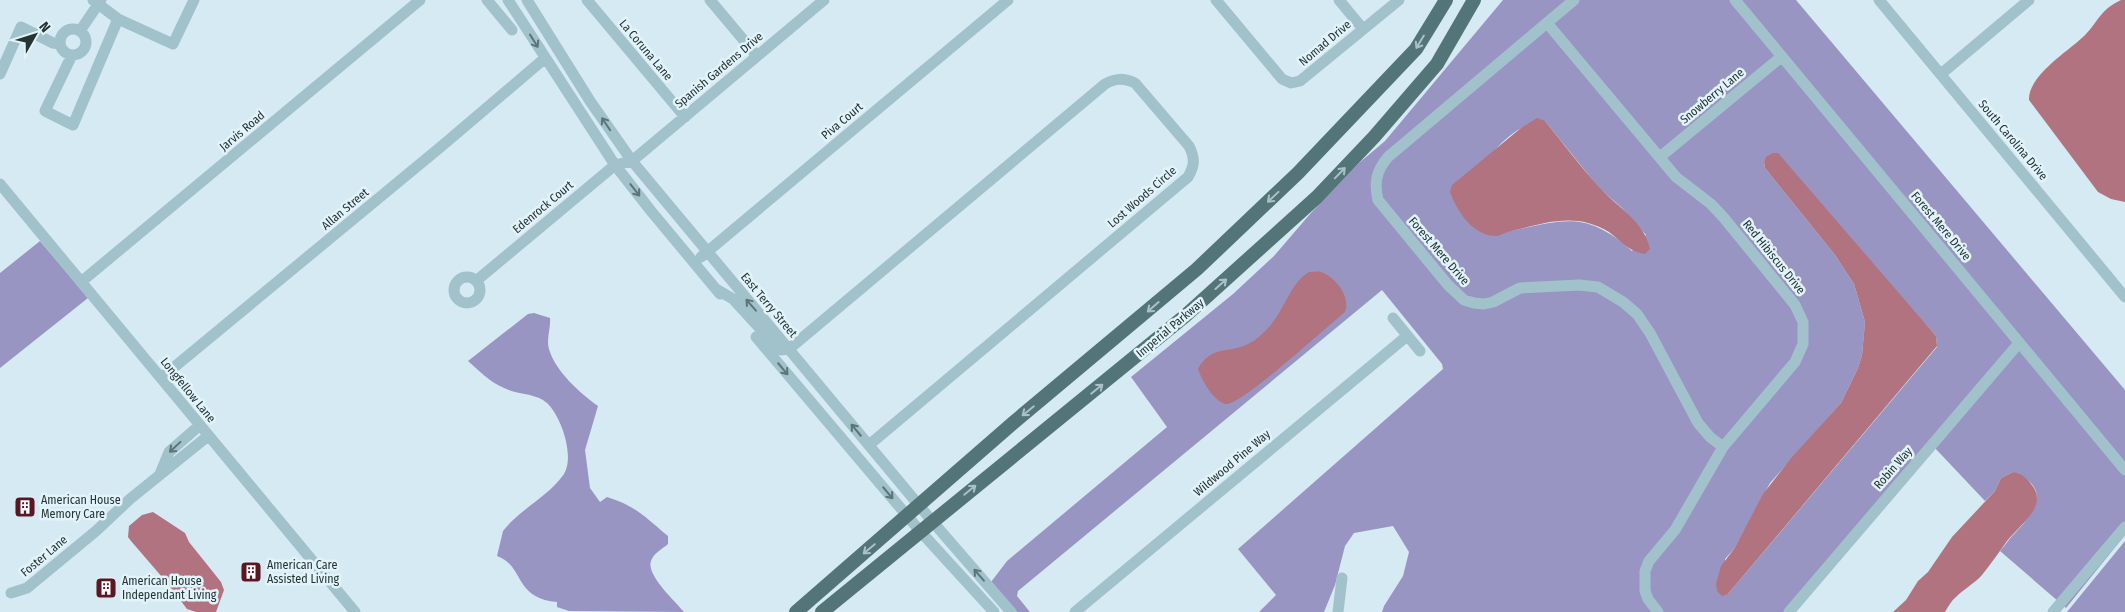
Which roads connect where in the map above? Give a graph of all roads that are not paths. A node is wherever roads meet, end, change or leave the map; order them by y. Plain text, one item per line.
1 (194, 0) edge
2 (420, 0) edge
3 (486, 0) edge
4 (508, 0) edge
5 (526, 0) edge
6 (587, 0) edge
7 (710, 0) edge
8 (824, 0) edge
9 (1008, 0) edge
10 (1216, 0) edge
11 (1339, 0) edge
12 (1398, 0) edge
13 (1446, 0) edge
14 (1474, 0) edge
15 (1574, 0) edge
16 (1735, 0) edge
17 (2029, 0) edge
18 (97, 1) edge
19 (1882, 1) edge
20 (118, 18) junction
21 (1547, 23) junction
22 (1363, 29) junction
23 (512, 30) dead end
24 (80, 31) junction
25 (60, 44) junction
26 (72, 55) junction
27 (757, 56) junction
28 (1781, 57) junction
29 (544, 59) junction
30 (0, 74) edge
31 (1941, 74) junction
32 (685, 116) junction
33 (1660, 157) junction
34 (632, 161) junction
35 (615, 165) junction
36 (0, 184) edge
37 (707, 252) junction
38 (694, 263) junction
39 (476, 281) dead end
40 (81, 282) junction
41 (716, 288) junction
42 (2125, 297) edge
43 (1393, 318) dead end
44 (1408, 336) junction
45 (2019, 342) junction
46 (789, 350) junction
47 (1420, 351) dead end
48 (161, 378) junction
49 (200, 426) junction
50 (208, 436) junction
51 (869, 445) junction
52 (1723, 447) junction
53 (2125, 470) edge
54 (159, 476) junction
55 (919, 505) junction
56 (907, 515) junction
57 (932, 521) junction
58 (2125, 527) edge
59 (920, 531) junction
60 (1342, 578) dead end
61 (11, 592) dead end
62 (355, 612) edge
63 (796, 612) edge
64 (822, 612) edge
65 (994, 612) edge
66 (1011, 612) edge
67 (1075, 612) edge
68 (1338, 612) edge
69 (1658, 612) edge
70 (1789, 612) edge
71 (2054, 612) edge

1 - 20 street
2 - 40 street, Jarvis Road
3 - 23 street
4 -> 29 street
34 -> 5 street, East Terry Street
6 - 32 street, La Coruna Lane
7 - 27 street
8 - 27 street, Spanish Gardens Drive
9 - 37 street, Piva Court
10 - 22 street, Nomad Drive
11 - 22 street
12 - 22 street, Nomad Drive
13 -> 55 main road
57 -> 14 main road, Imperial Parkway
15 - 21 street, Forest Mere Drive
16 - 28 street, Forest Mere Drive
17 - 31 street
18 - 20 street
18 - 24 street
19 - 31 street, South Carolina Drive
20 - 26 street
21 - 33 street, Red Hibiscus Drive
21 - 52 street, Forest Mere Drive
24 - 25 street
24 - 26 street
25 - 26 street
25 - 30 street
27 - 32 street, Spanish Gardens Drive
28 - 33 street, Snowberry Lane
28 - 45 street, Forest Mere Drive
29 - 35 street
29 - 48 street, Allan Street
31 - 42 street, South Carolina Drive
32 - 34 street, Spanish Gardens Drive
33 - 52 street, Red Hibiscus Drive
34 - 35 street, Edenrock Court
34 - 37 street, East Terry Street
35 -> 38 street
35 - 39 street, Edenrock Court
36 - 40 street, Longfellow Lane
37 - 38 street, Piva Court
46 -> 37 street, East Terry Street
38 - 41 street
40 - 48 street, Longfellow Lane
41 - 46 street
41 -> 56 street
43 - 44 street
44 - 47 street
44 - 67 street, Wildwood Pine Way
45 - 53 street, Forest Mere Drive
45 - 70 street, Robin Way
51 -> 46 street, East Terry Street
46 - 51 street, Lost Woods Circle
48 - 49 street, Longfellow Lane
49 - 50 street, Longfellow Lane
49 -> 54 street, Foster Lane
50 - 54 street, Foster Lane
50 - 62 street, Longfellow Lane
51 - 55 street, East Terry Street
52 - 69 street, Red Hibiscus Drive
54 - 61 street, Foster Lane
55 - 56 main road
55 - 57 street, East Terry Street
56 - 59 street
56 -> 63 main road
57 - 59 main road, Imperial Parkway
66 -> 57 street, East Terry Street
58 - 71 street
59 - 64 main road, Imperial Parkway
59 - 65 street
60 - 68 street

